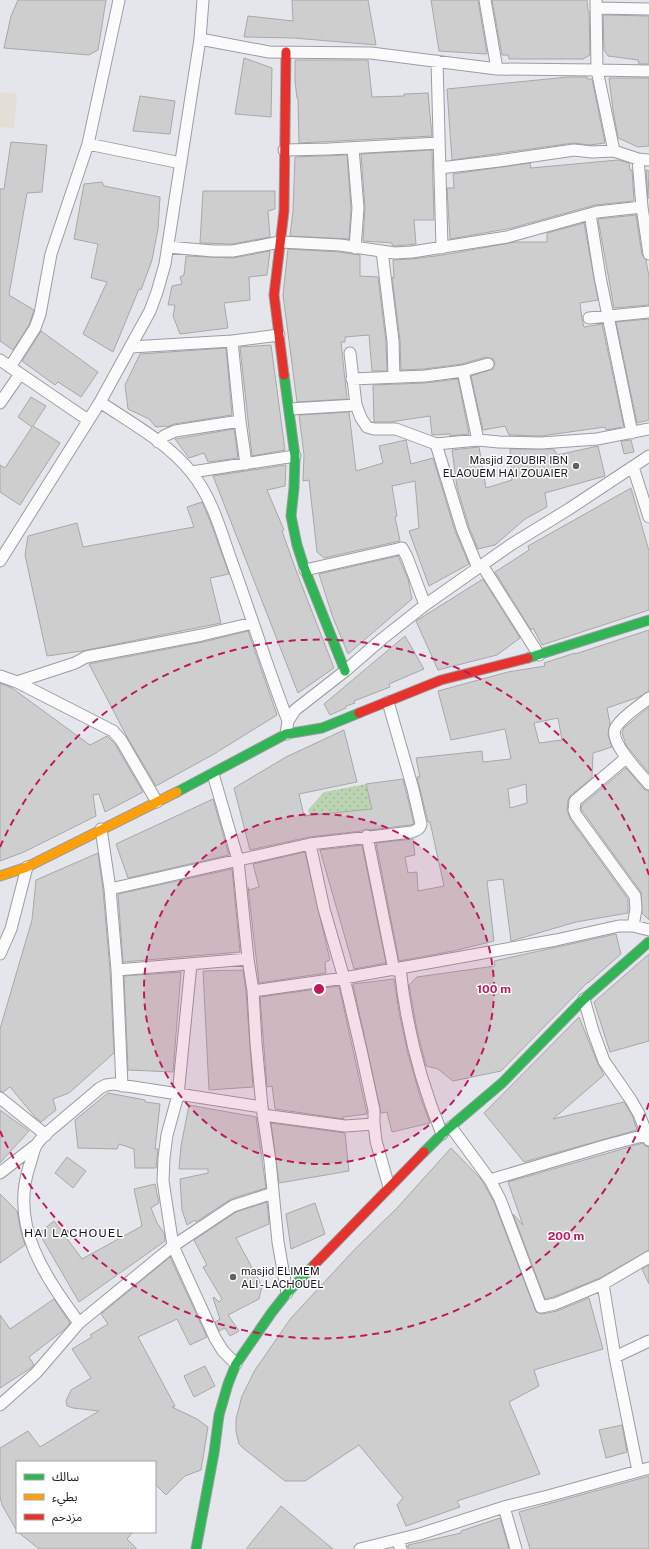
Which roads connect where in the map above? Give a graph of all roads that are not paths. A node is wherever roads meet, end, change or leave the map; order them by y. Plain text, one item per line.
1 (120, 0) edge
2 (203, 0) edge
3 (485, 0) edge
4 (596, 4) edge
5 (649, 9) edge
6 (200, 39) junction
7 (286, 52) junction
8 (436, 61) junction
9 (498, 69) junction
10 (597, 70) junction
11 (649, 71) edge
12 (439, 143) junction
13 (88, 144) junction
14 (353, 148) junction
15 (284, 150) junction
16 (614, 151) junction
17 (643, 159) edge
18 (181, 163) junction
19 (440, 168) junction
20 (642, 207) junction
21 (590, 214) junction
22 (280, 242) junction
23 (168, 246) junction
24 (356, 248) junction
25 (442, 248) junction
26 (382, 251) junction
27 (649, 254) edge
28 (649, 312) edge
29 (608, 316) junction
30 (589, 318) dead end
31 (279, 335) junction
32 (232, 341) junction
33 (130, 347) junction
34 (350, 353) dead end
35 (0, 360) edge
36 (488, 364) dead end
37 (10, 367) junction
38 (463, 370) junction
39 (20, 374) junction
40 (394, 377) junction
41 (352, 379) junction
42 (100, 402) junction
43 (0, 403) edge
44 (356, 404) junction
45 (290, 409) junction
46 (88, 420) junction
47 (240, 421) junction
48 (649, 429) edge
49 (632, 433) junction
50 (478, 440) junction
51 (158, 442) junction
52 (436, 444) junction
53 (295, 456) junction
54 (649, 456) edge
55 (246, 464) junction
56 (634, 467) junction
57 (192, 472) junction
58 (649, 518) edge
59 (0, 561) edge
60 (480, 566) junction
61 (305, 570) junction
62 (425, 605) junction
63 (649, 620) edge
64 (253, 623) junction
65 (539, 655) junction
66 (345, 671) junction
67 (0, 676) edge
68 (17, 682) junction
69 (649, 698) edge
70 (388, 702) junction
71 (288, 721) junction
72 (286, 734) junction
73 (626, 758) junction
74 (213, 774) junction
75 (649, 784) edge
76 (156, 802) junction
77 (102, 830) junction
78 (367, 836) junction
79 (310, 844) junction
80 (238, 860) junction
81 (27, 867) junction
82 (0, 876) edge
83 (110, 889) junction
84 (633, 926) junction
85 (649, 930) edge
86 (649, 942) edge
87 (0, 954) edge
88 (248, 959) junction
89 (191, 964) junction
90 (397, 969) junction
91 (117, 970) junction
92 (344, 978) junction
93 (253, 991) junction
94 (584, 999) junction
95 (122, 1086) junction
96 (178, 1095) junction
97 (0, 1098) edge
98 (263, 1111) junction
99 (374, 1124) junction
100 (451, 1127) junction
101 (442, 1134) junction
102 (46, 1135) junction
103 (648, 1136) edge
104 (36, 1145) junction
105 (0, 1173) edge
106 (490, 1180) junction
107 (388, 1187) junction
108 (273, 1193) junction
109 (173, 1246) junction
110 (649, 1257) edge
111 (604, 1284) junction
112 (287, 1293) junction
113 (79, 1323) junction
114 (649, 1341) edge
115 (615, 1357) junction
116 (236, 1364) junction
117 (0, 1405) edge
118 (649, 1468) edge
119 (638, 1471) junction
120 (504, 1507) junction
121 (399, 1544) edge
122 (196, 1549) edge
123 (360, 1549) edge
124 (516, 1549) edge

1 - 13 street
2 - 6 street
3 - 9 street
4 - 5 street
4 - 10 street
6 - 7 street
6 - 18 street
7 - 8 street
7 - 15 street
8 - 9 street
8 - 12 street
9 - 10 street
10 - 11 street
10 - 16 street
12 - 14 street
12 - 19 street
13 - 18 street
13 - 37 street
14 - 15 street
14 - 24 street
15 - 22 street
16 - 17 street
16 - 19 street
17 - 20 street
18 - 23 street
19 - 25 street
20 - 21 street
20 - 27 street
21 - 25 street
21 - 29 street
22 - 23 street
22 - 24 street
22 - 31 street
23 - 33 street
24 - 26 street
25 - 26 street
26 - 40 street
28 - 29 street
29 - 30 street
29 - 49 street
31 - 32 street
31 - 45 street
32 - 33 street
32 - 47 street
33 - 42 street
34 - 41 street
35 - 37 street
36 - 38 street
37 - 39 street
38 - 40 street
38 - 50 street
39 - 43 street
39 - 46 street
40 - 41 street
41 - 44 street
42 - 46 street
42 - 51 street
44 - 45 street
44 - 52 street
45 - 53 street
46 - 59 street
47 - 51 street
47 - 55 street
48 - 49 street
49 - 50 street
50 - 52 street
51 - 57 street
52 - 60 street
53 - 55 street
53 - 61 street
54 - 56 street
55 - 57 street
56 - 58 street
56 - 60 street
57 - 64 street
60 - 62 street
60 - 65 street
61 - 62 street
61 - 66 street
62 - 66 street
63 - 65 street
64 - 68 street
64 - 71 street
65 - 70 street
66 - 71 street
67 - 68 street
68 - 76 street
69 - 73 street
70 - 72 street
70 - 78 street
71 - 72 street
72 - 74 street
73 - 75 street
73 - 84 street
74 - 76 street
74 - 80 street
76 - 77 street
77 - 81 street
77 - 83 street
78 - 79 street
78 - 90 street
79 - 80 street
79 - 92 street
80 - 83 street
80 - 88 street
81 - 82 street
81 - 87 street
83 - 91 street
84 - 85 street
84 - 90 street
86 - 94 street
88 - 89 street
88 - 93 street
89 - 91 street
89 - 96 street
90 - 92 street
90 - 101 street
91 - 95 street
92 - 93 street
92 - 99 street
93 - 98 street
94 - 100 street
94 - 103 street
95 - 96 street
95 - 102 street
96 - 98 street
96 - 109 street
97 - 102 street
98 - 99 street
98 - 108 street
99 - 107 street
100 - 101 street
100 - 106 street
101 - 107 street
102 - 104 street
103 - 106 street
104 - 105 street
104 - 113 street
106 - 111 street
107 - 112 street
108 - 109 street
108 - 112 street
109 - 113 street
109 - 116 street
110 - 111 street
111 - 115 street
112 - 116 street
113 - 117 street
114 - 115 street
115 - 119 street
116 - 122 street
118 - 119 street
119 - 120 street
120 - 121 street
120 - 124 street
121 - 123 street

